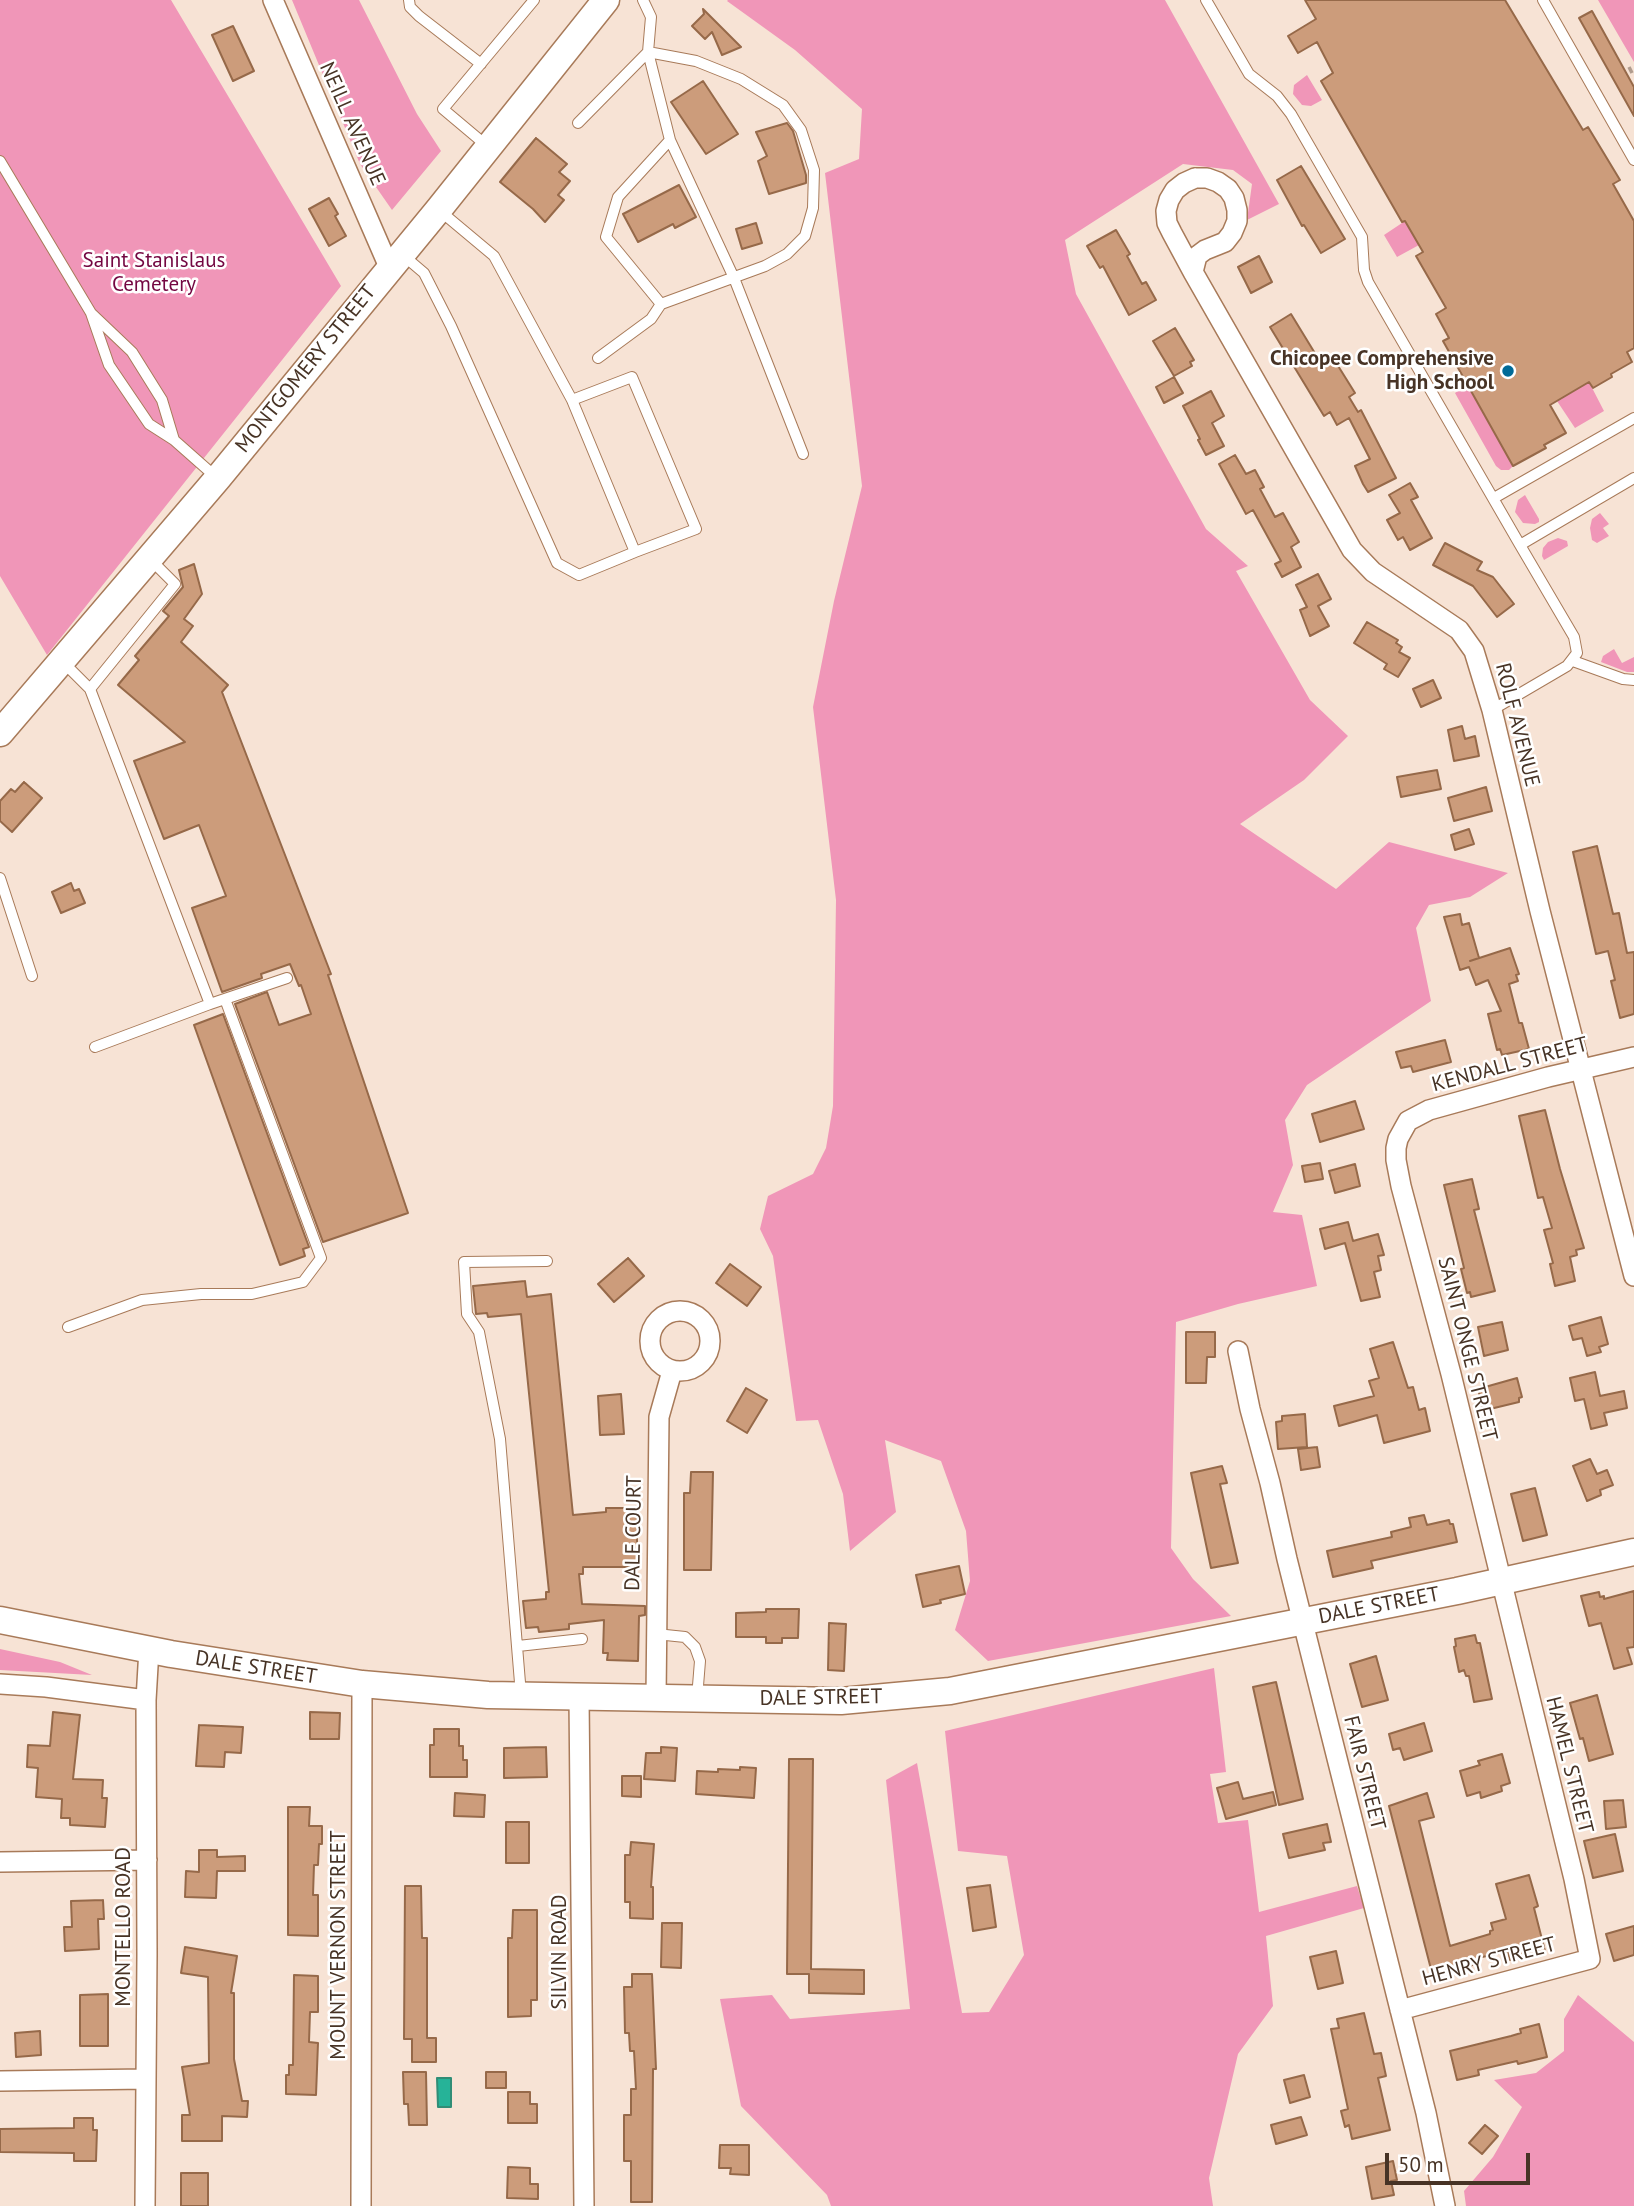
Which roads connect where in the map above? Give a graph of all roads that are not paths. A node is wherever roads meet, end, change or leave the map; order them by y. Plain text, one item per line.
1 (273, 0) edge
2 (409, 0) edge
3 (534, 0) edge
4 (606, 0) edge
5 (643, 0) edge
6 (1206, 0) edge
7 (1543, 0) edge
8 (649, 52) junction
9 (481, 64) junction
10 (578, 124) dead end
11 (670, 140) junction
12 (488, 146) junction
13 (1634, 160) edge
14 (0, 161) edge
15 (439, 209) junction
16 (395, 260) junction
17 (1193, 272) junction
18 (734, 278) junction
19 (661, 304) junction
20 (91, 313) junction
21 (598, 358) dead end
22 (572, 400) junction
23 (1634, 418) edge
24 (174, 440) junction
25 (803, 454) dead end
26 (218, 478) junction
27 (1634, 478) edge
28 (1494, 498) junction
29 (1521, 545) junction
30 (635, 552) junction
31 (150, 559) junction
32 (1573, 661) junction
33 (63, 662) junction
34 (1634, 680) edge
35 (90, 689) junction
36 (1492, 710) junction
37 (0, 733) edge
38 (0, 878) edge
39 (32, 976) dead end
40 (287, 978) dead end
41 (225, 999) junction
42 (210, 1004) junction
43 (95, 1047) dead end
44 (1634, 1057) edge
45 (1580, 1069) junction
46 (1404, 1128) joint
47 (547, 1261) dead end
48 (1634, 1276) edge
49 (68, 1327) dead end
50 (1238, 1351) dead end
51 (672, 1371) dead end
52 (1634, 1552) edge
53 (1501, 1581) junction
54 (0, 1620) edge
55 (1303, 1621) junction
56 (656, 1634) junction
57 (582, 1639) dead end
58 (519, 1646) junction
59 (149, 1649) junction
60 (0, 1684) edge
61 (362, 1684) junction
62 (521, 1696) junction
63 (579, 1697) junction
64 (656, 1698) junction
65 (697, 1699) junction
66 (146, 1700) junction
67 (147, 1860) junction
68 (0, 1862) edge
69 (1590, 1959) joint
70 (1400, 2010) junction
71 (146, 2079) junction
72 (0, 2081) edge
73 (145, 2206) edge
74 (361, 2206) edge
75 (584, 2206) edge
76 (1445, 2206) edge

1 - 16 street, NEILL AVENUE
2 - 9 lane
3 - 9 lane
4 - 12 street, MONTGOMERY STREET
5 - 8 lane
6 - 28 lane
7 - 13 lane
8 - 10 lane
8 - 11 lane
8 - 18 lane
9 - 12 lane
11 - 18 lane
11 - 19 lane
12 - 15 street, MONTGOMERY STREET
14 - 20 lane
15 - 16 street, MONTGOMERY STREET
15 - 22 lane
16 - 26 street, MONTGOMERY STREET
16 - 30 lane
17 - 17 street, ROLF AVENUE
17 - 36 street, ROLF AVENUE
18 - 19 lane
18 - 25 lane
19 - 21 lane
20 - 24 lane
20 - 24 lane
22 - 30 lane
22 - 30 lane
23 - 28 lane
24 - 26 lane
26 - 31 street, MONTGOMERY STREET
27 - 29 lane
28 - 29 lane
29 - 32 lane
31 - 33 street, MONTGOMERY STREET
31 - 35 lane
32 - 34 lane
32 - 36 lane
33 - 35 lane
33 - 37 street, MONTGOMERY STREET
35 - 42 lane
36 - 45 street, ROLF AVENUE
38 - 39 lane
40 - 41 lane
41 - 42 lane
41 - 49 lane
42 - 43 lane
44 - 45 street, KENDALL STREET
45 - 46 street, KENDALL STREET
45 - 48 street, ROLF AVENUE
46 - 53 street, SAINT ONGE STREET
47 - 58 lane
50 - 55 street, FAIR STREET
51 - 56 street, DALE COURT
52 - 53 street, DALE STREET
53 - 55 street, DALE STREET
53 - 69 street, HAMEL STREET
54 - 59 street, DALE STREET
55 - 65 street, DALE STREET
55 - 70 street, FAIR STREET
56 - 64 street, DALE COURT
56 - 65 lane
57 - 58 lane
58 - 62 lane
59 - 61 street, DALE STREET
59 - 66 street, MONTELLO ROAD
60 - 66 street
61 - 62 street, DALE STREET
61 - 74 street, MOUNT VERNON STREET
62 - 63 street, DALE STREET
63 - 64 street, DALE STREET
63 - 75 street, SILVIN ROAD
64 - 65 street, DALE STREET
66 - 67 street, MONTELLO ROAD
67 - 68 street
67 - 71 street, MONTELLO ROAD
69 - 70 street, HENRY STREET
70 - 76 street, FAIR STREET
71 - 72 street
71 - 73 street, MONTELLO ROAD

